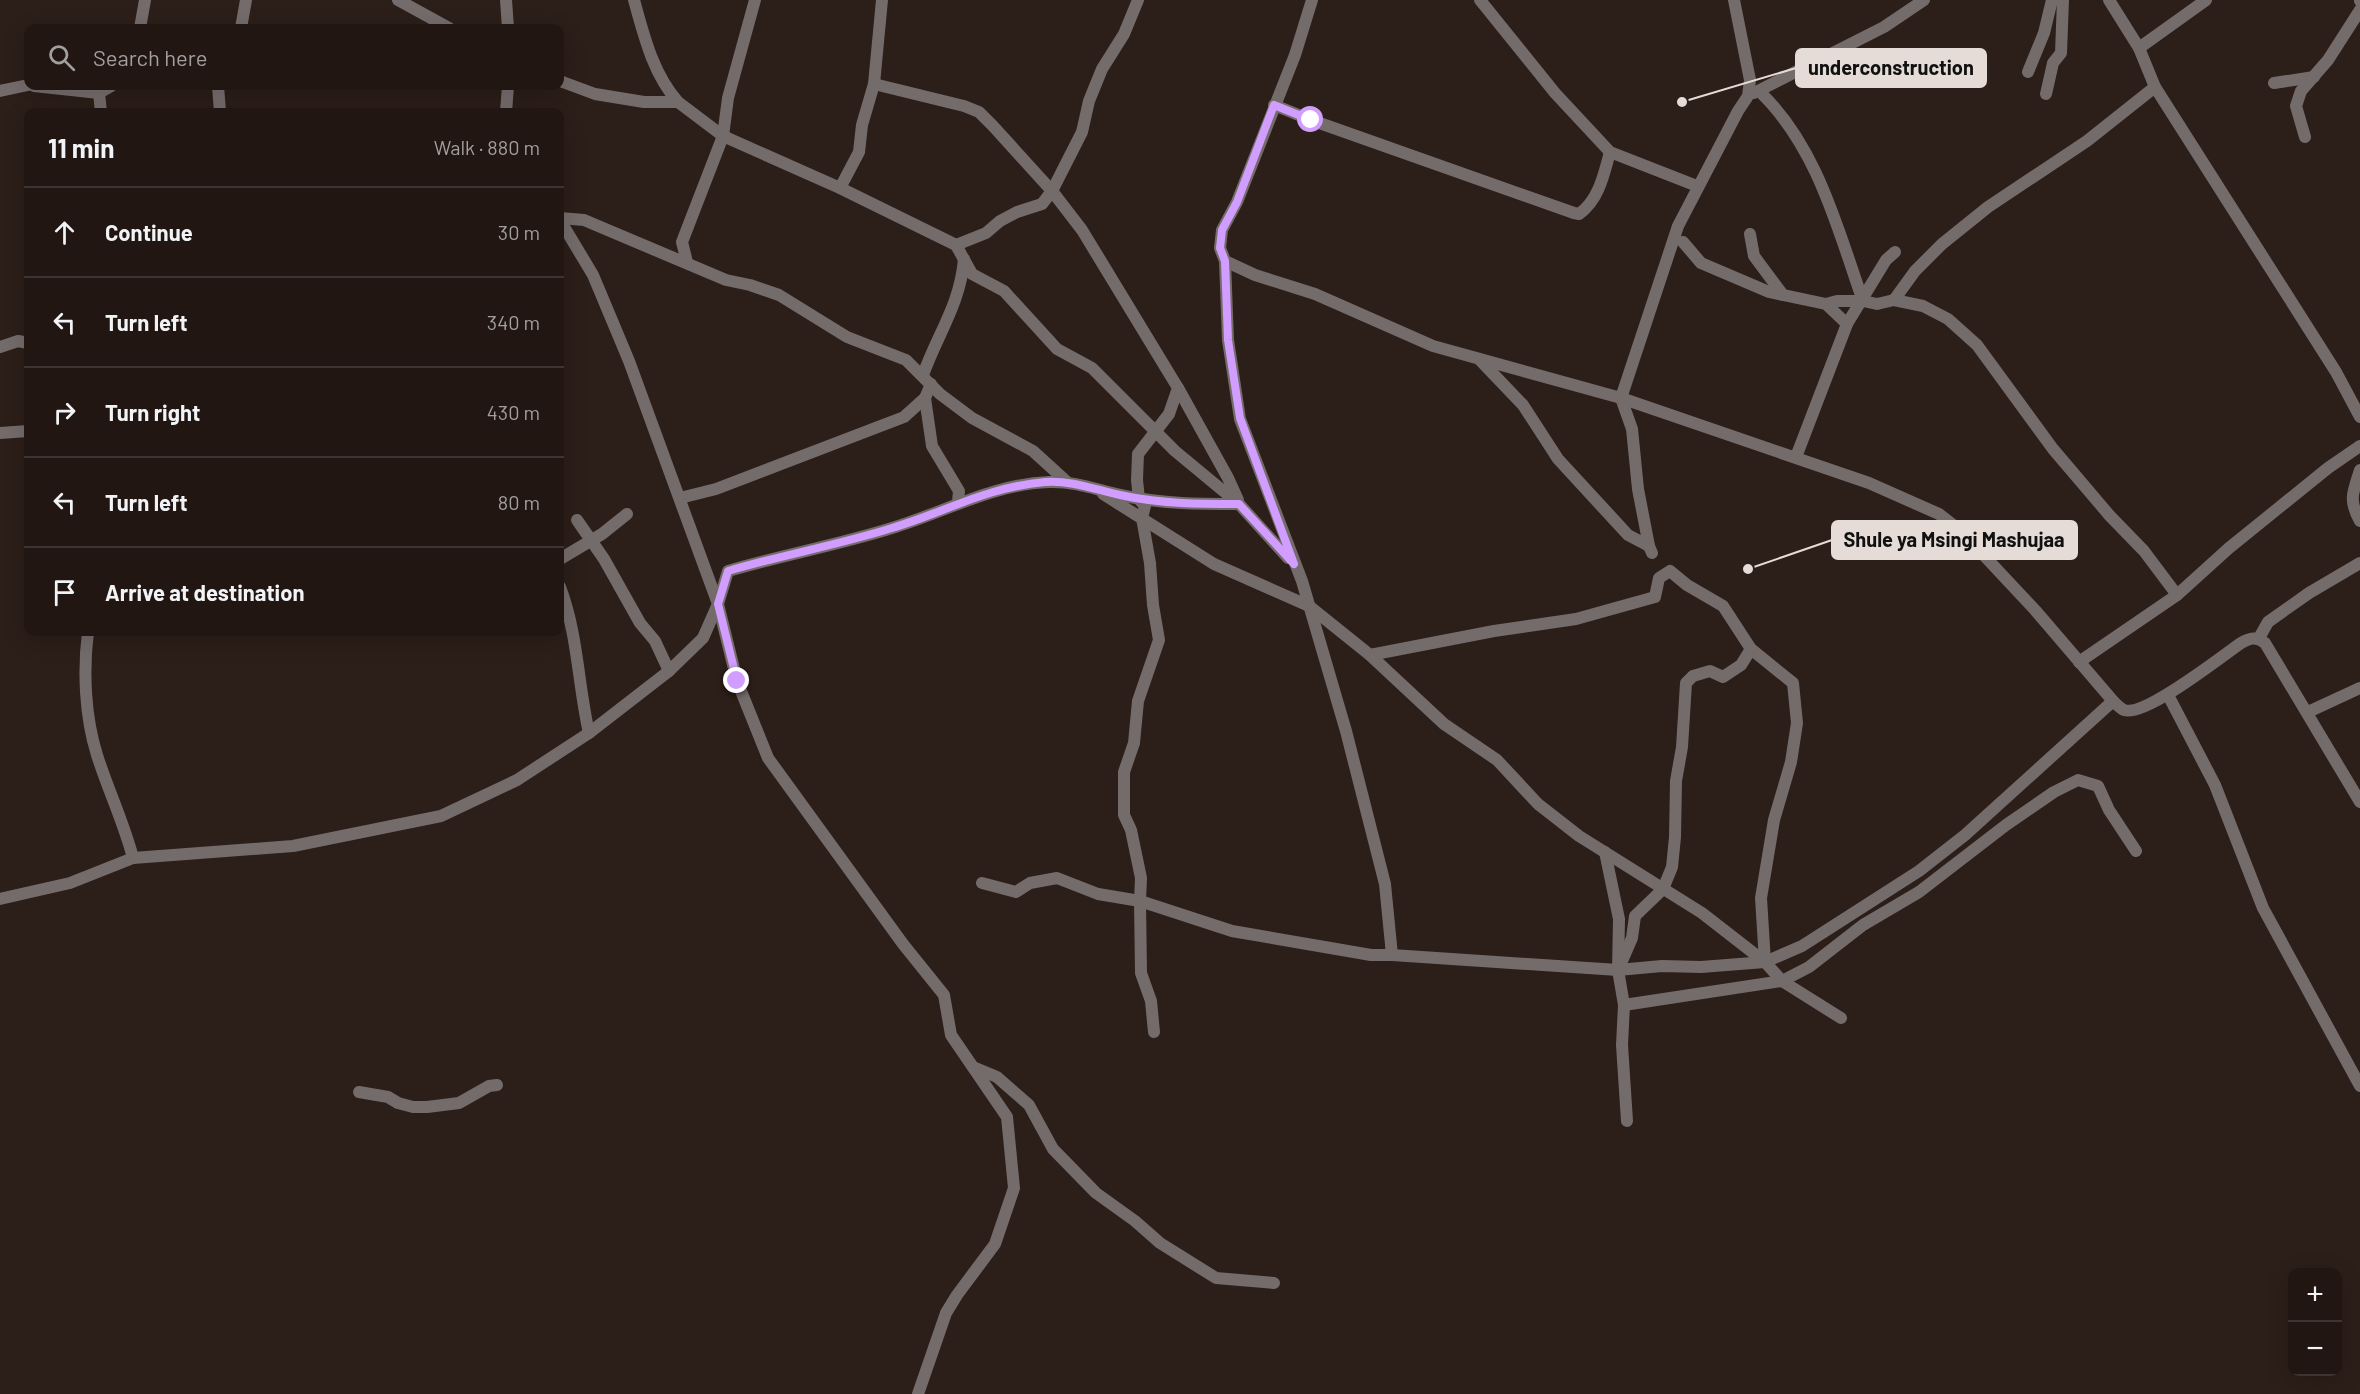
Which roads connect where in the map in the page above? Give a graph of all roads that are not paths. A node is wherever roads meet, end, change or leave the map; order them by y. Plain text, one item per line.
1 (145, 0) edge
2 (246, 0) edge
3 (398, 0) edge
4 (506, 0) edge
5 (634, 0) edge
6 (755, 0) edge
7 (882, 0) edge
8 (1138, 0) edge
9 (1312, 0) edge
10 (1480, 0) edge
11 (1734, 0) edge
12 (1924, 0) edge
13 (2052, 0) edge
14 (2063, 0) edge
15 (2109, 0) edge
16 (2206, 0) edge
17 (2360, 10) edge
18 (141, 24) edge
19 (242, 24) edge
20 (442, 24) edge
21 (508, 24) edge
22 (2139, 48) junction
23 (2028, 72) dead end
24 (2314, 77) junction
25 (564, 82) edge
26 (2274, 83) dead end
27 (874, 84) junction
28 (24, 86) edge
29 (2155, 87) junction
30 (71, 90) edge
31 (104, 90) edge
32 (218, 90) edge
33 (508, 90) edge
34 (0, 91) edge
35 (99, 93) junction
36 (1754, 94) junction
37 (2046, 94) dead end
38 (678, 102) junction
39 (1274, 105) junction
40 (101, 108) edge
41 (220, 108) edge
42 (506, 108) edge
43 (723, 136) junction
44 (2305, 137) dead end
45 (1610, 152) junction
46 (1697, 186) junction
47 (840, 188) junction
48 (1052, 191) junction
49 (564, 219) edge
50 (564, 226) edge
51 (1750, 234) dead end
52 (1683, 242) dead end
53 (956, 245) junction
54 (1895, 252) dead end
55 (964, 259) junction
56 (1225, 261) junction
57 (687, 262) junction
58 (1783, 295) junction
59 (1894, 300) junction
60 (1863, 301) junction
61 (1826, 304) junction
62 (1847, 324) junction
63 (24, 342) edge
64 (0, 347) edge
65 (1478, 358) junction
66 (927, 379) junction
67 (1178, 388) junction
68 (925, 398) junction
69 (1621, 398) junction
70 (2360, 417) edge
71 (24, 431) edge
72 (1156, 431) junction
73 (0, 433) edge
74 (2360, 446) edge
75 (1796, 456) junction
76 (2360, 470) edge
77 (1067, 482) junction
78 (1095, 488) junction
79 (680, 498) junction
80 (1139, 499) junction
81 (958, 502) junction
82 (1239, 504) junction
83 (627, 514) dead end
84 (1142, 518) junction
85 (577, 520) dead end
86 (2360, 521) edge
87 (591, 541) junction
88 (564, 557) edge
89 (2360, 563) edge
90 (1294, 564) junction
91 (2177, 595) junction
92 (564, 597) edge
93 (718, 604) junction
94 (1309, 606) junction
95 (88, 636) edge
96 (2259, 638) junction
97 (1750, 649) junction
98 (1370, 655) junction
99 (2079, 662) junction
100 (669, 671) junction
101 (2360, 688) edge
102 (2168, 695) junction
103 (2114, 701) junction
104 (2308, 712) junction
105 (589, 734) junction
106 (2360, 802) edge
107 (2136, 851) dead end
108 (1605, 852) junction
109 (133, 858) junction
110 (982, 883) dead end
111 (1663, 889) junction
112 (0, 899) edge
113 (1140, 901) junction
114 (1392, 955) junction
115 (1765, 962) junction
116 (1618, 970) junction
117 (1782, 981) junction
118 (1624, 1005) junction
119 (1841, 1018) dead end
120 (1154, 1032) dead end
121 (973, 1067) junction
122 (497, 1085) dead end
123 (2360, 1086) edge
124 (359, 1092) dead end
125 (1628, 1121) dead end
126 (1274, 1283) dead end
127 (918, 1394) edge

1 - 18 street
2 - 19 street
3 - 20 street
4 - 21 street
5 - 38 street
6 - 43 street
7 - 27 street
8 - 48 street
9 - 39 street
10 - 45 street
11 - 36 street
12 - 36 street
13 - 23 street
14 - 37 street
15 - 22 street
16 - 22 street
17 - 24 street
22 - 29 street
24 - 26 street
24 - 44 street
25 - 38 street
27 - 47 street
27 - 48 street
28 - 34 street
29 - 59 street
29 - 70 street
30 - 35 street
31 - 35 street
32 - 41 street
33 - 42 street
35 - 40 street
36 - 46 street
36 - 60 street
38 - 43 street
39 - 45 street
39 - 56 street
43 - 47 street
43 - 57 street
45 - 46 street
46 - 69 street
47 - 53 street
48 - 53 street
48 - 67 street
49 - 57 street
50 - 79 street
51 - 58 street
52 - 58 street
53 - 55 street
54 - 60 street
55 - 66 street
55 - 72 street
56 - 65 street
56 - 90 street
57 - 66 street
58 - 61 street
59 - 60 street
59 - 91 street
60 - 61 street
60 - 62 street
61 - 62 street
62 - 75 street
63 - 64 street
65 - 69 street
65 - 69 street
66 - 68 street
66 - 77 street
67 - 72 street
67 - 82 street
68 - 79 street
68 - 81 street
69 - 75 street
71 - 73 street
72 - 80 street
72 - 82 street
74 - 91 street
75 - 99 street
76 - 86 street
77 - 78 street
77 - 81 street
78 - 80 street
78 - 84 street
79 - 93 street
80 - 82 street
80 - 84 street
81 - 93 street
82 - 90 street
83 - 87 street
84 - 94 street
84 - 113 street
85 - 87 street
87 - 88 street
87 - 100 street
89 - 96 street
90 - 94 street
91 - 99 street
92 - 105 street
93 - 100 street
93 - 121 street
94 - 98 street
94 - 114 street
95 - 109 street
96 - 102 street
96 - 104 street
97 - 98 street
97 - 111 street
97 - 115 street
98 - 108 street
99 - 103 street
100 - 105 street
101 - 104 street
102 - 103 street
102 - 123 street
103 - 115 street
104 - 106 street
105 - 109 street
107 - 117 street
108 - 111 street
108 - 116 street
109 - 112 street
110 - 113 street
111 - 115 street
111 - 116 street
113 - 114 street
113 - 120 street
114 - 116 street
115 - 116 street
115 - 117 street
116 - 118 street
117 - 118 street
117 - 119 street
118 - 125 street
121 - 126 street
121 - 127 street
122 - 124 street

